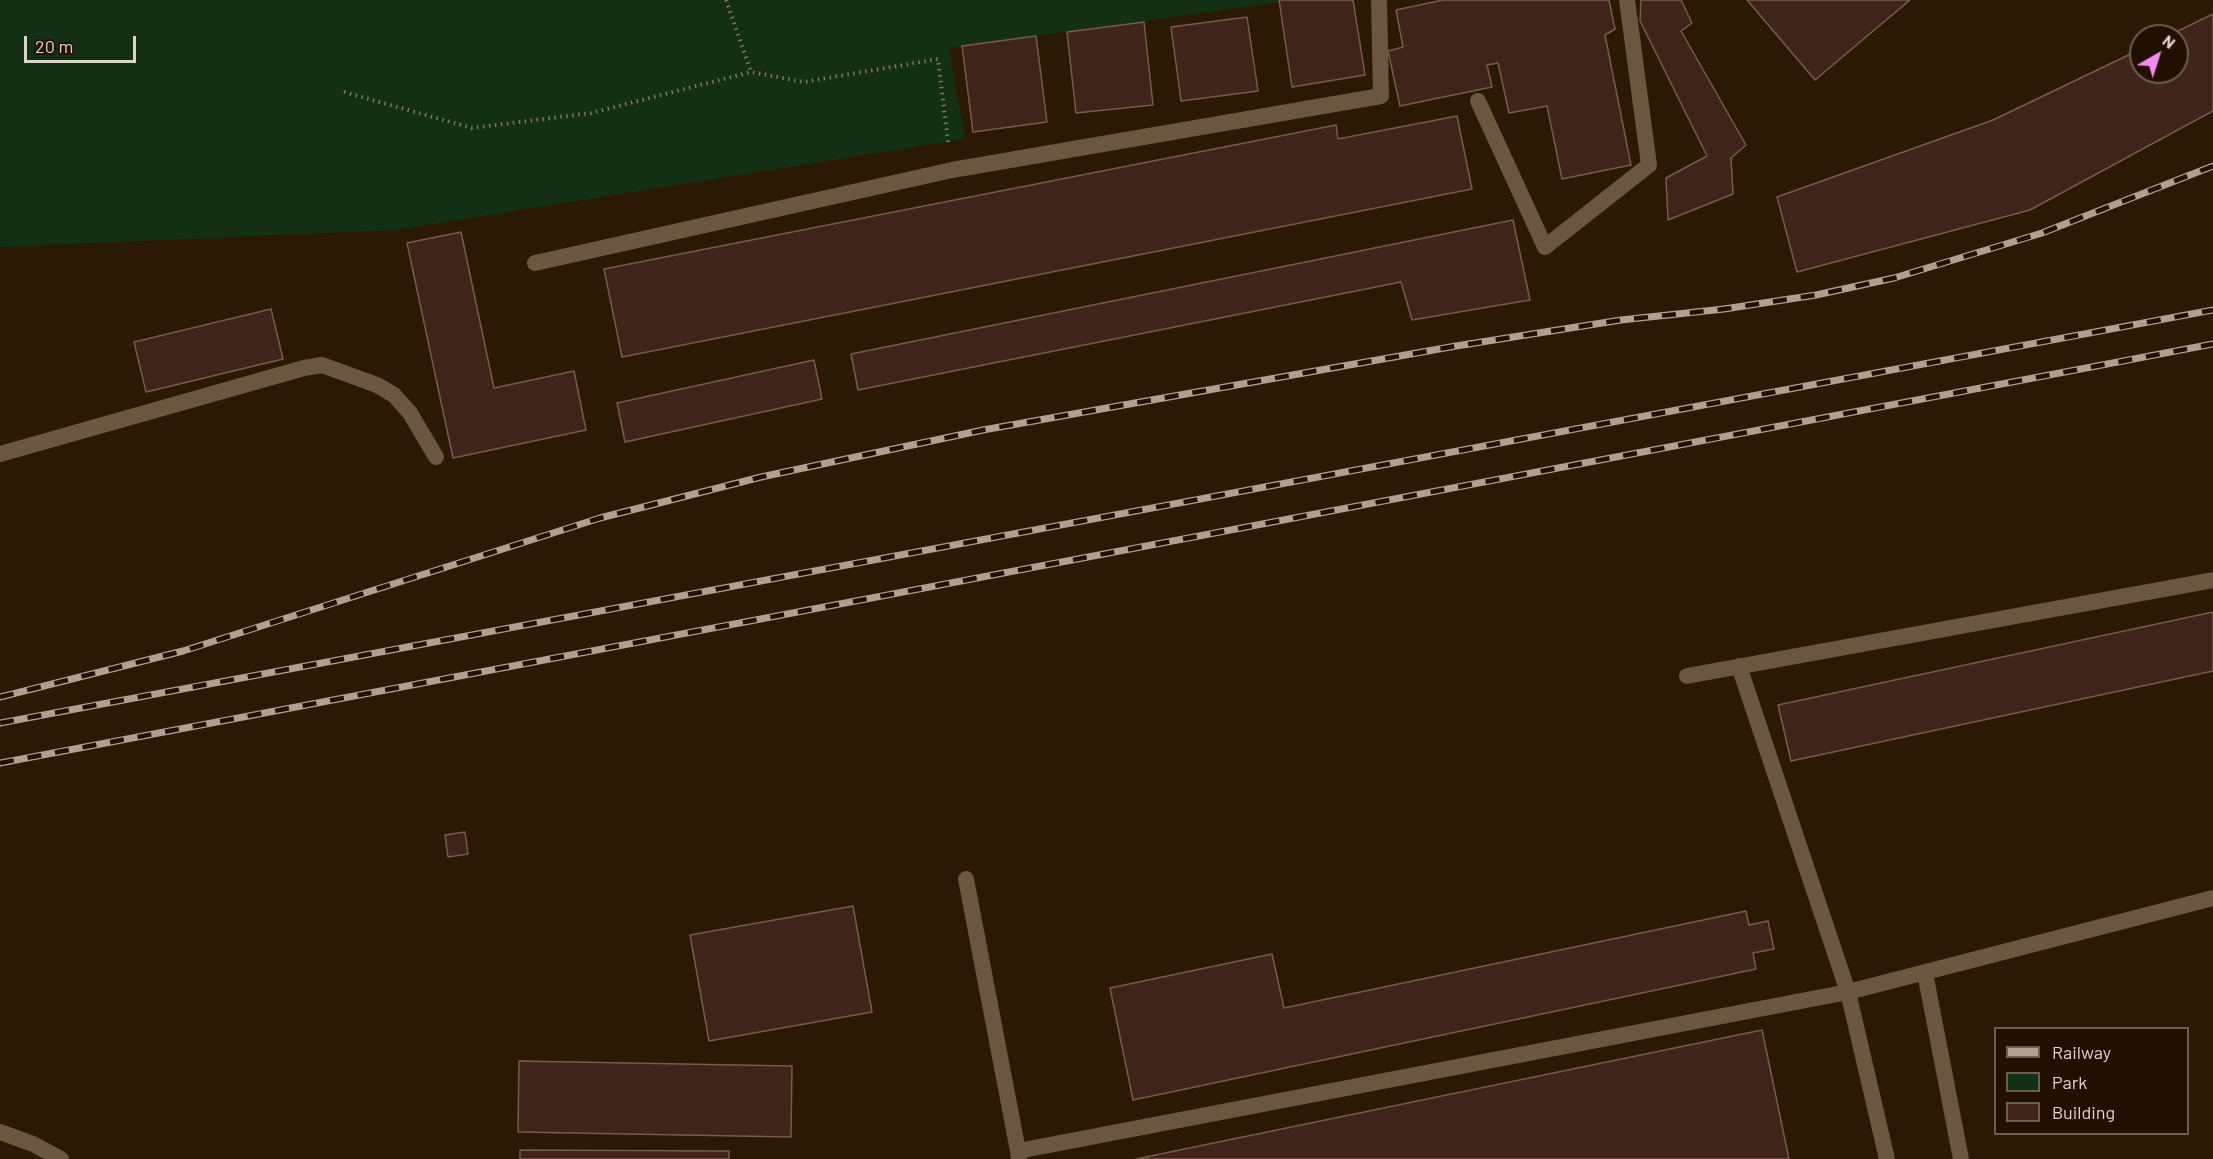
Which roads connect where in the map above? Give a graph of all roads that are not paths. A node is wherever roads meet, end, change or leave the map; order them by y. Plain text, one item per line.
1 (1379, 0) edge
2 (1628, 0) edge
3 (1478, 101) dead end
4 (535, 263) dead end
5 (0, 454) edge
6 (436, 457) dead end
7 (2213, 580) edge
8 (1739, 666) junction
9 (1687, 676) dead end
10 (966, 879) dead end
11 (2213, 898) edge
12 (1925, 973) junction
13 (1848, 992) junction
14 (0, 1132) edge
15 (1018, 1155) edge
16 (61, 1159) edge
17 (1887, 1159) edge
18 (1961, 1159) edge

1 - 4 lane
2 - 3 lane
5 - 6 lane
7 - 8 lane
8 - 9 lane
8 - 13 lane
10 - 15 lane
11 - 12 lane
12 - 13 lane
12 - 18 lane
13 - 15 lane
13 - 17 lane
14 - 16 lane

